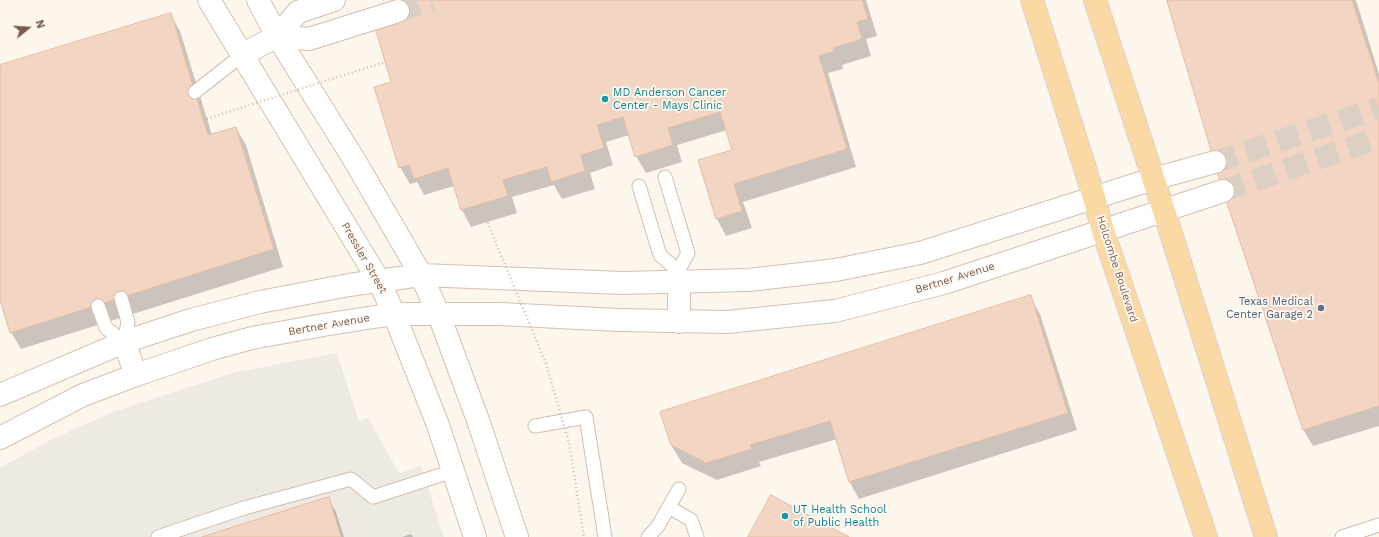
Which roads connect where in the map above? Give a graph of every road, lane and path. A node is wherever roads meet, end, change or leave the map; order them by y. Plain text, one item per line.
1 (210, 0) edge
2 (258, 0) edge
3 (334, 0) edge
4 (1032, 0) edge
5 (1096, 0) edge
6 (398, 11) tunnel mouth
7 (277, 36) junction
8 (242, 55) junction
9 (385, 62) dead end
10 (195, 92) dead end
11 (203, 120) dead end
12 (1215, 162) tunnel mouth
13 (665, 177) dead end
14 (1153, 179) junction
15 (639, 186) dead end
16 (1223, 191) tunnel mouth
17 (1094, 197) junction
18 (480, 204) dead end
19 (1164, 211) junction
20 (1103, 231) junction
21 (421, 275) junction
22 (678, 276) junction
23 (379, 281) junction
24 (121, 298) dead end
25 (98, 306) dead end
26 (394, 314) junction
27 (439, 315) junction
28 (679, 322) junction
29 (124, 342) junction
30 (136, 375) junction
31 (0, 395) edge
32 (535, 426) dead end
33 (0, 438) edge
34 (453, 471) junction
35 (679, 489) dead end
36 (669, 507) junction
37 (1379, 525) edge
38 (158, 537) edge
39 (475, 537) edge
40 (517, 537) edge
41 (584, 537) edge
42 (604, 537) edge
43 (648, 537) edge
44 (697, 537) edge
45 (1206, 537) edge
46 (1266, 537) edge
47 (1342, 537) edge

1 - 8 street, Pressler Street
2 - 7 street
3 - 7 street
4 - 17 main road, Holcombe Boulevard
5 - 14 main road
6 - 7 street
7 - 8 street
7 - 21 street
8 - 10 lane
8 - 23 street, Pressler Street
9 - 11 path, bridge
12 - 14 street
13 - 22 lane
14 - 17 street
14 - 19 main road
15 - 22 lane
16 - 19 street, Bertner Avenue
17 - 20 main road, Holcombe Boulevard
17 - 22 street
18 - 41 path, bridge
19 - 20 street, Bertner Avenue
19 - 46 main road
20 - 28 street, Bertner Avenue
20 - 45 main road, Holcombe Boulevard
21 - 22 street
21 - 23 street
21 - 27 street
22 - 28 street
23 - 26 street, Pressler Street
23 - 29 street
24 - 29 lane
25 - 29 lane
26 - 27 street, Bertner Avenue
26 - 30 street, Bertner Avenue
26 - 34 street, Pressler Street
27 - 28 street, Bertner Avenue
27 - 40 street
29 - 30 street
29 - 31 street
30 - 33 street, Bertner Avenue
32 - 42 lane
34 - 38 lane
34 - 39 street, Pressler Street
35 - 36 lane
36 - 43 lane
36 - 44 lane
37 - 47 lane

